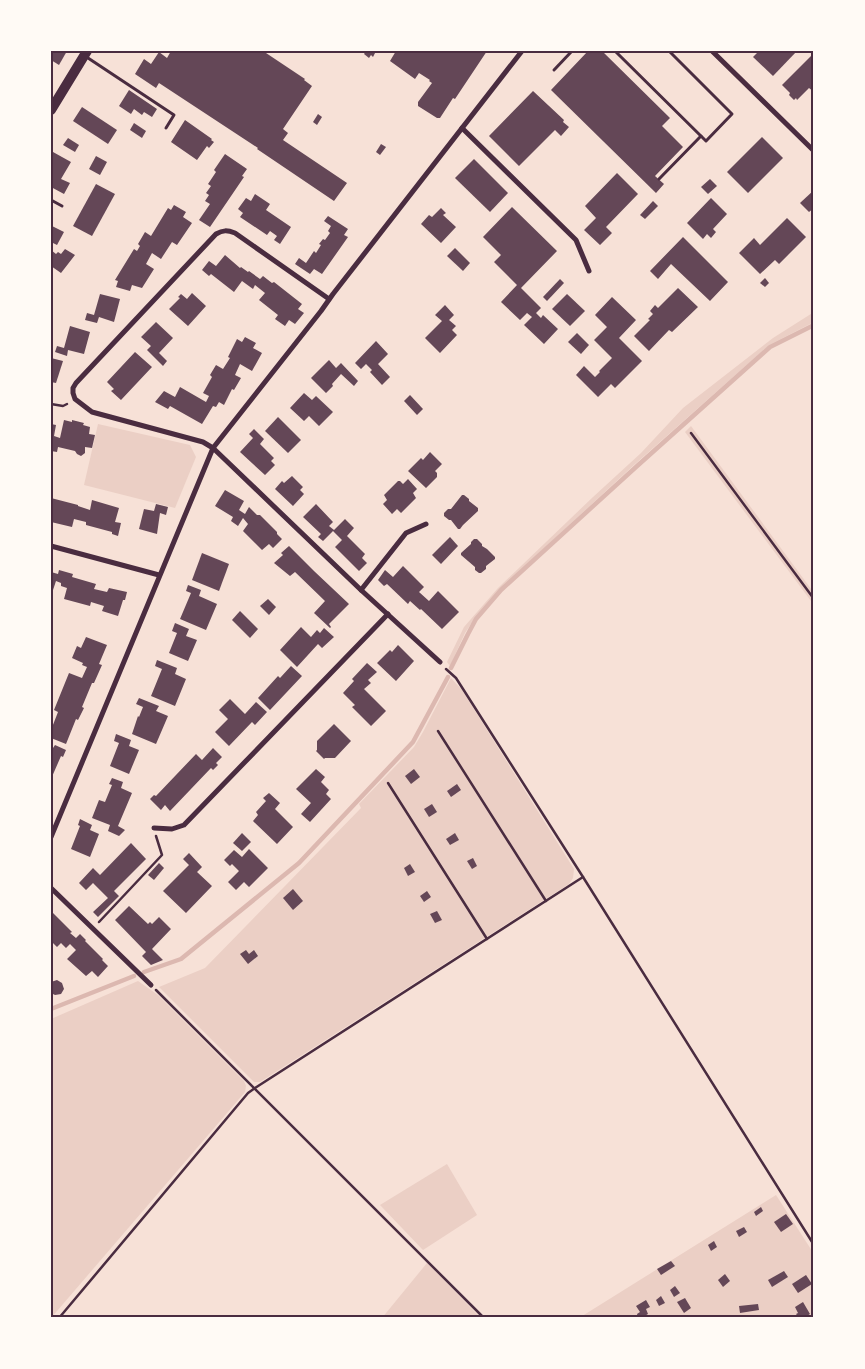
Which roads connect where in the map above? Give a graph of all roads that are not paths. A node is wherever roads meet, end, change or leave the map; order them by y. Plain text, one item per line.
1 (522, 51) edge
2 (572, 51) edge
3 (616, 51) edge
4 (669, 51) edge
5 (712, 51) edge
6 (86, 53) edge
7 (554, 70) dead end
8 (51, 110) edge
9 (166, 128) dead end
10 (462, 128) junction
11 (701, 136) junction
12 (814, 150) edge
13 (659, 179) dead end
14 (51, 200) edge
15 (62, 206) dead end
16 (589, 271) dead end
17 (329, 300) junction
18 (213, 448) junction
19 (426, 524) dead end
20 (51, 546) edge
21 (159, 575) junction
22 (361, 590) junction
23 (388, 614) junction
24 (440, 662) dead end
25 (154, 828) road end
26 (51, 837) edge
27 (51, 888) edge
28 (151, 985) road end

1 - 10 street
2 - 7 lane
3 - 11 lane
4 - 11 lane
5 - 12 street
6 - 8 main road
6 - 9 lane
10 - 16 street
10 - 17 street
11 - 13 lane
14 - 15 lane
17 - 18 street
17 - 18 street
18 - 21 street
18 - 22 street
19 - 22 street
20 - 21 street
21 - 26 street
22 - 23 street
23 - 24 street
23 - 25 street
27 - 28 street

